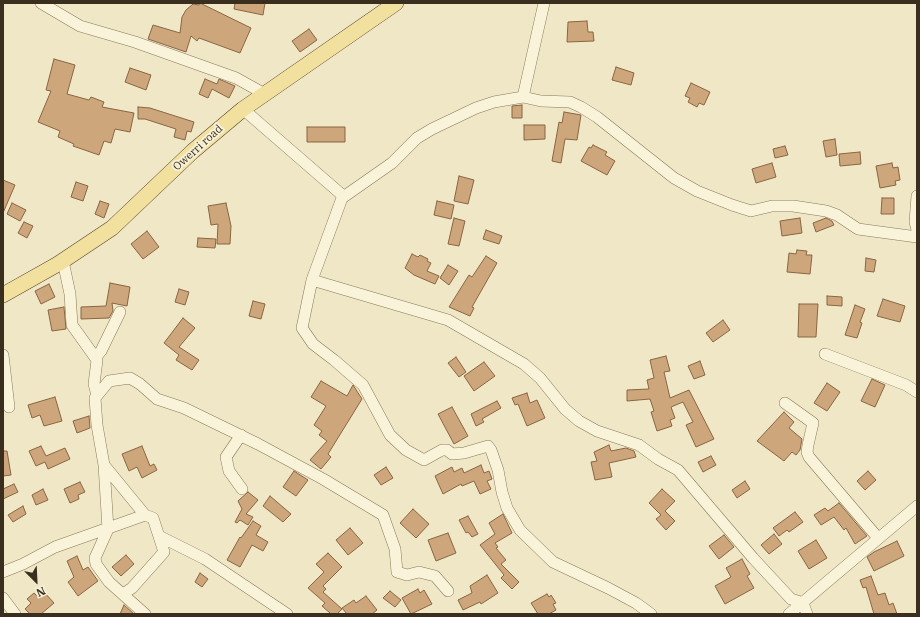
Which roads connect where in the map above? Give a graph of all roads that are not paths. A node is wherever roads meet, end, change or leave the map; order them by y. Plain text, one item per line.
1 (41, 3) edge
2 (396, 3) edge
3 (544, 3) edge
4 (262, 93) junction
5 (523, 97) junction
6 (242, 109) junction
7 (917, 196) edge
8 (342, 198) junction
9 (917, 230) edge
10 (917, 237) edge
11 (63, 261) junction
12 (312, 280) junction
13 (5, 291) edge
14 (120, 312) dead end
15 (825, 354) dead end
16 (3, 355) edge
17 (96, 357) junction
18 (917, 392) edge
19 (97, 395) junction
20 (785, 403) dead end
21 (9, 407) dead end
22 (241, 435) junction
23 (104, 465) junction
24 (242, 489) dead end
25 (917, 506) edge
26 (145, 514) junction
27 (108, 529) junction
28 (158, 536) junction
29 (878, 538) junction
30 (3, 572) edge
31 (448, 591) dead end
32 (123, 594) junction
33 (3, 598) edge
34 (803, 603) junction
35 (283, 613) edge
36 (15, 614) edge
37 (144, 614) edge
38 (651, 614) edge
39 (789, 614) edge
40 (807, 614) edge

1 - 4 street
2 - 4 main road, Owerri road
3 - 5 street
4 - 6 main road, Owerri road
5 - 8 street
5 - 10 street
6 - 8 street
6 - 11 main road, Owerri road
7 - 9 street
8 - 12 street
11 - 13 main road, Owerri road
11 - 17 street
12 - 34 street
12 - 38 street
14 - 17 street
15 - 18 street
16 - 21 street
17 - 19 street
19 - 22 street
19 - 23 street
20 - 29 street
22 - 24 street
22 - 31 street
23 - 26 street
23 - 27 street
25 - 29 street
26 - 27 street
26 - 28 street
27 - 30 street
27 - 32 street
28 - 32 street
28 - 35 street
29 - 34 street
32 - 37 street
33 - 36 street
34 - 39 street
34 - 40 street

